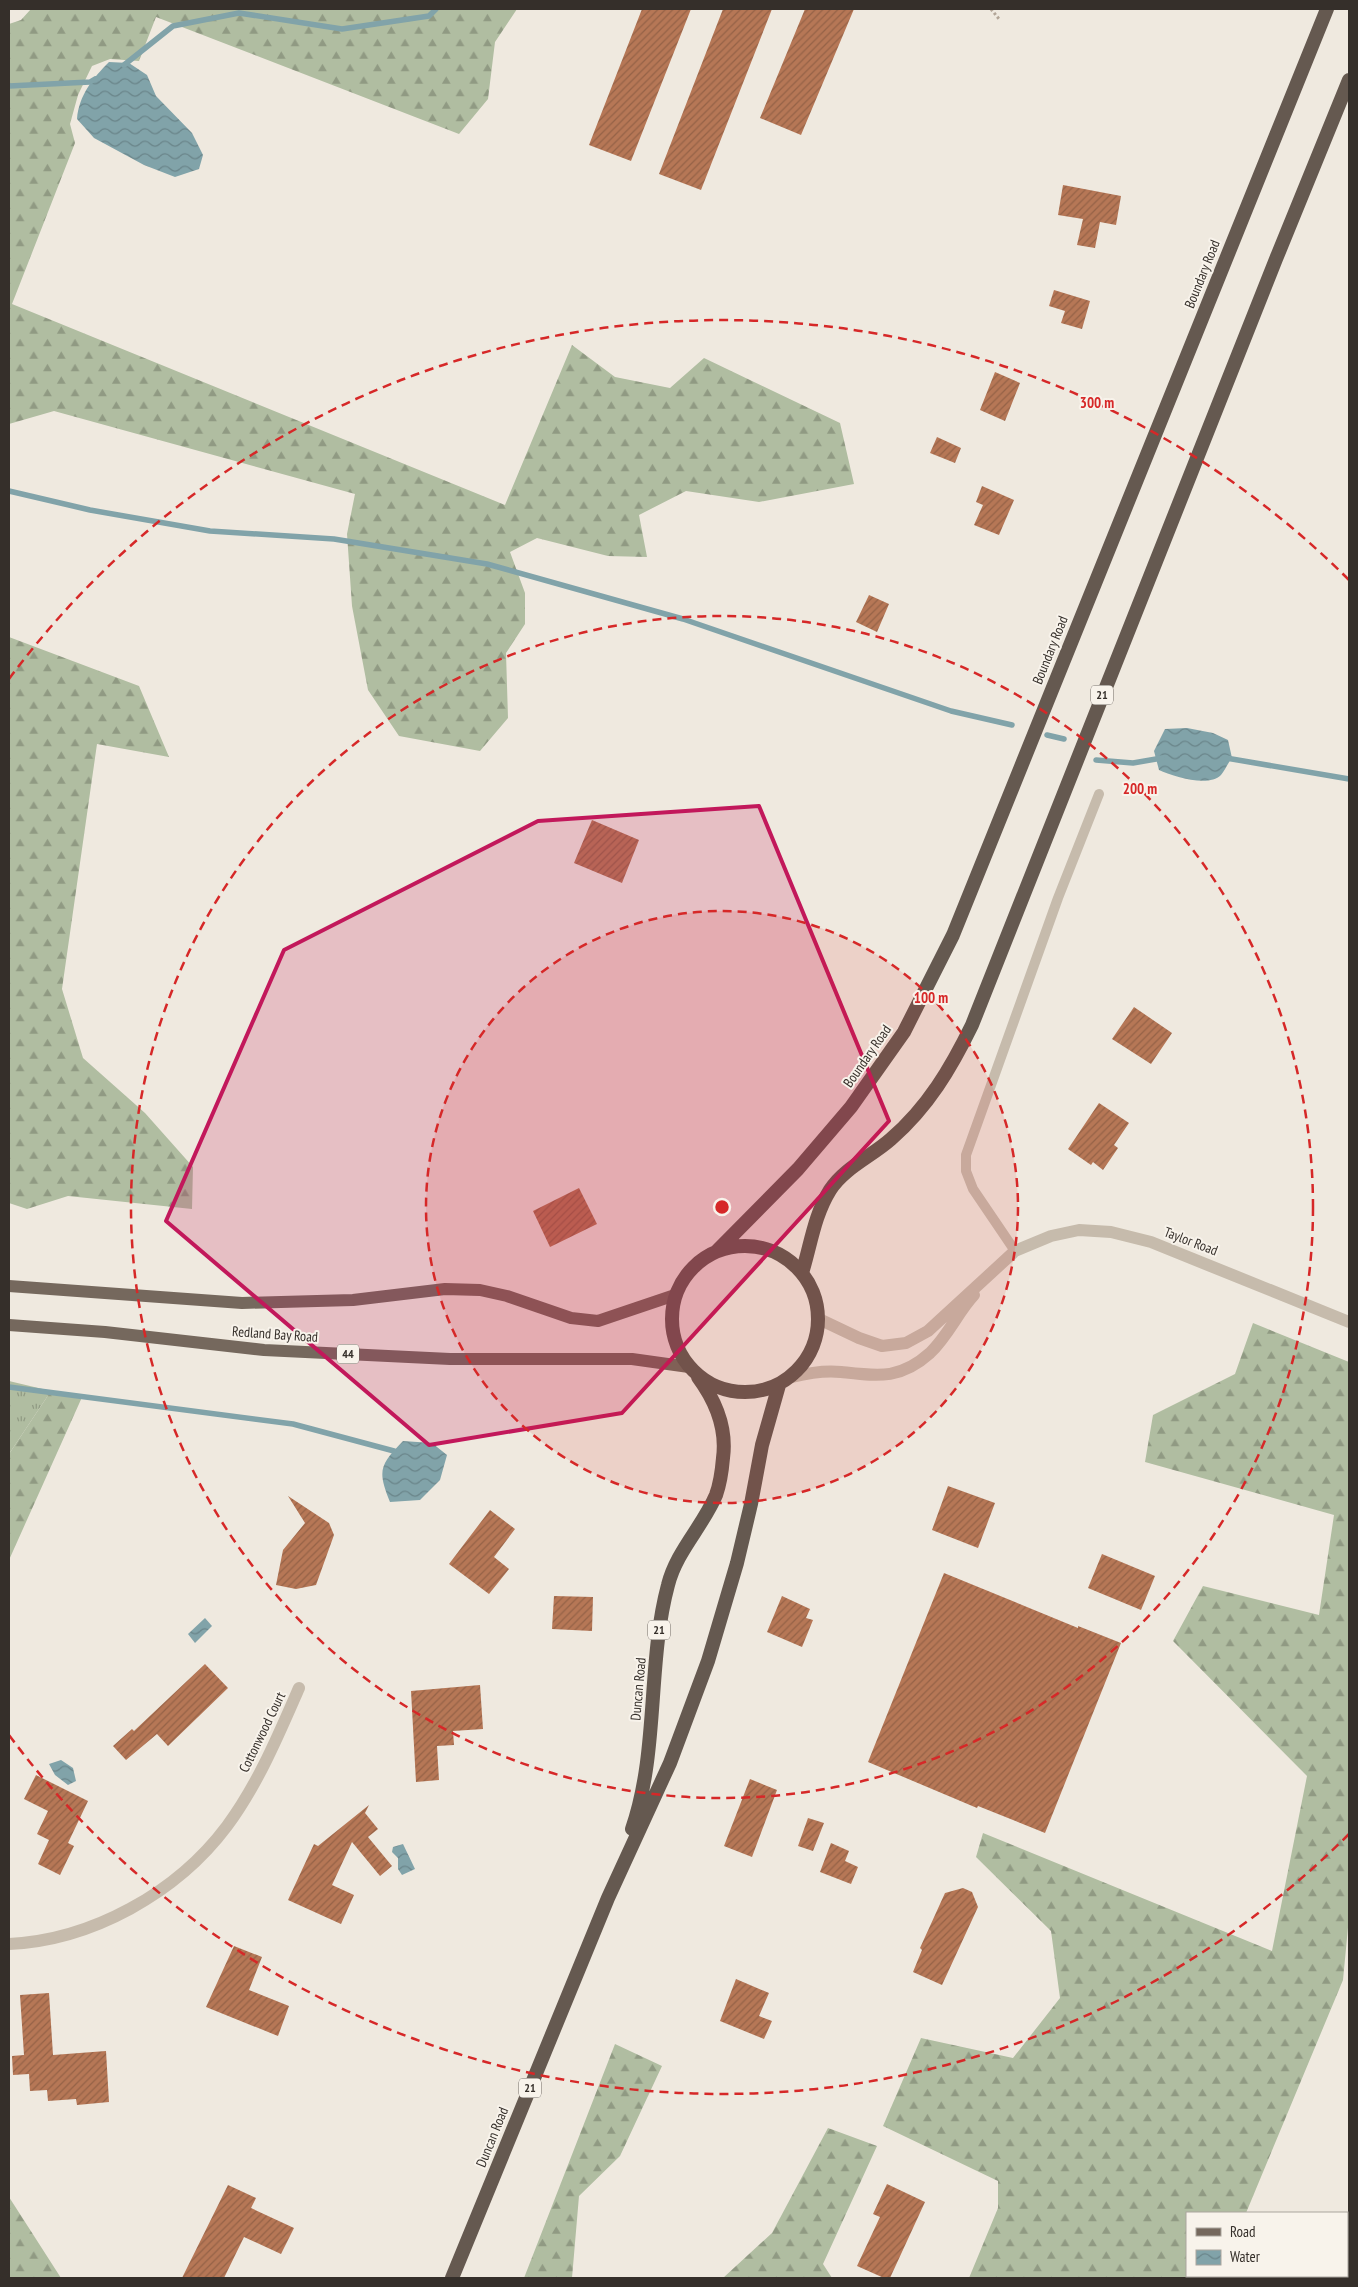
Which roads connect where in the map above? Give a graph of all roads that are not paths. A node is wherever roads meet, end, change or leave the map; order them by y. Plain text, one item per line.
1 (1327, 9) edge
2 (1349, 80) edge
3 (1099, 794) dead end
4 (717, 1251) junction
5 (1015, 1251) junction
6 (802, 1272) junction
7 (9, 1286) edge
8 (676, 1295) junction
9 (818, 1318) junction
10 (1349, 1322) edge
11 (9, 1324) edge
12 (694, 1372) junction
13 (792, 1376) junction
14 (779, 1385) junction
15 (299, 1688) dead end
16 (608, 1898) junction
17 (9, 1944) edge
18 (452, 2278) edge

1 - 4 highway, Boundary Road / 21
2 - 6 highway, 21
3 - 5 lane
4 - 6 highway, 21
4 - 8 highway, 21
5 - 9 street, Taylor Road
5 - 10 street, Taylor Road
5 - 13 street, Taylor Road
6 - 9 highway, 21
7 - 8 main road, Redland Bay Road
8 - 12 highway, 21
9 - 13 highway, 21
11 - 12 main road, Redland Bay Road / 44
12 - 14 highway, 21
12 - 16 highway, Duncan Road / 21
13 - 14 highway, 21
14 - 16 highway, Duncan Road / 21
15 - 17 street, Cottonwood Court
16 - 18 highway, Duncan Road / 21

